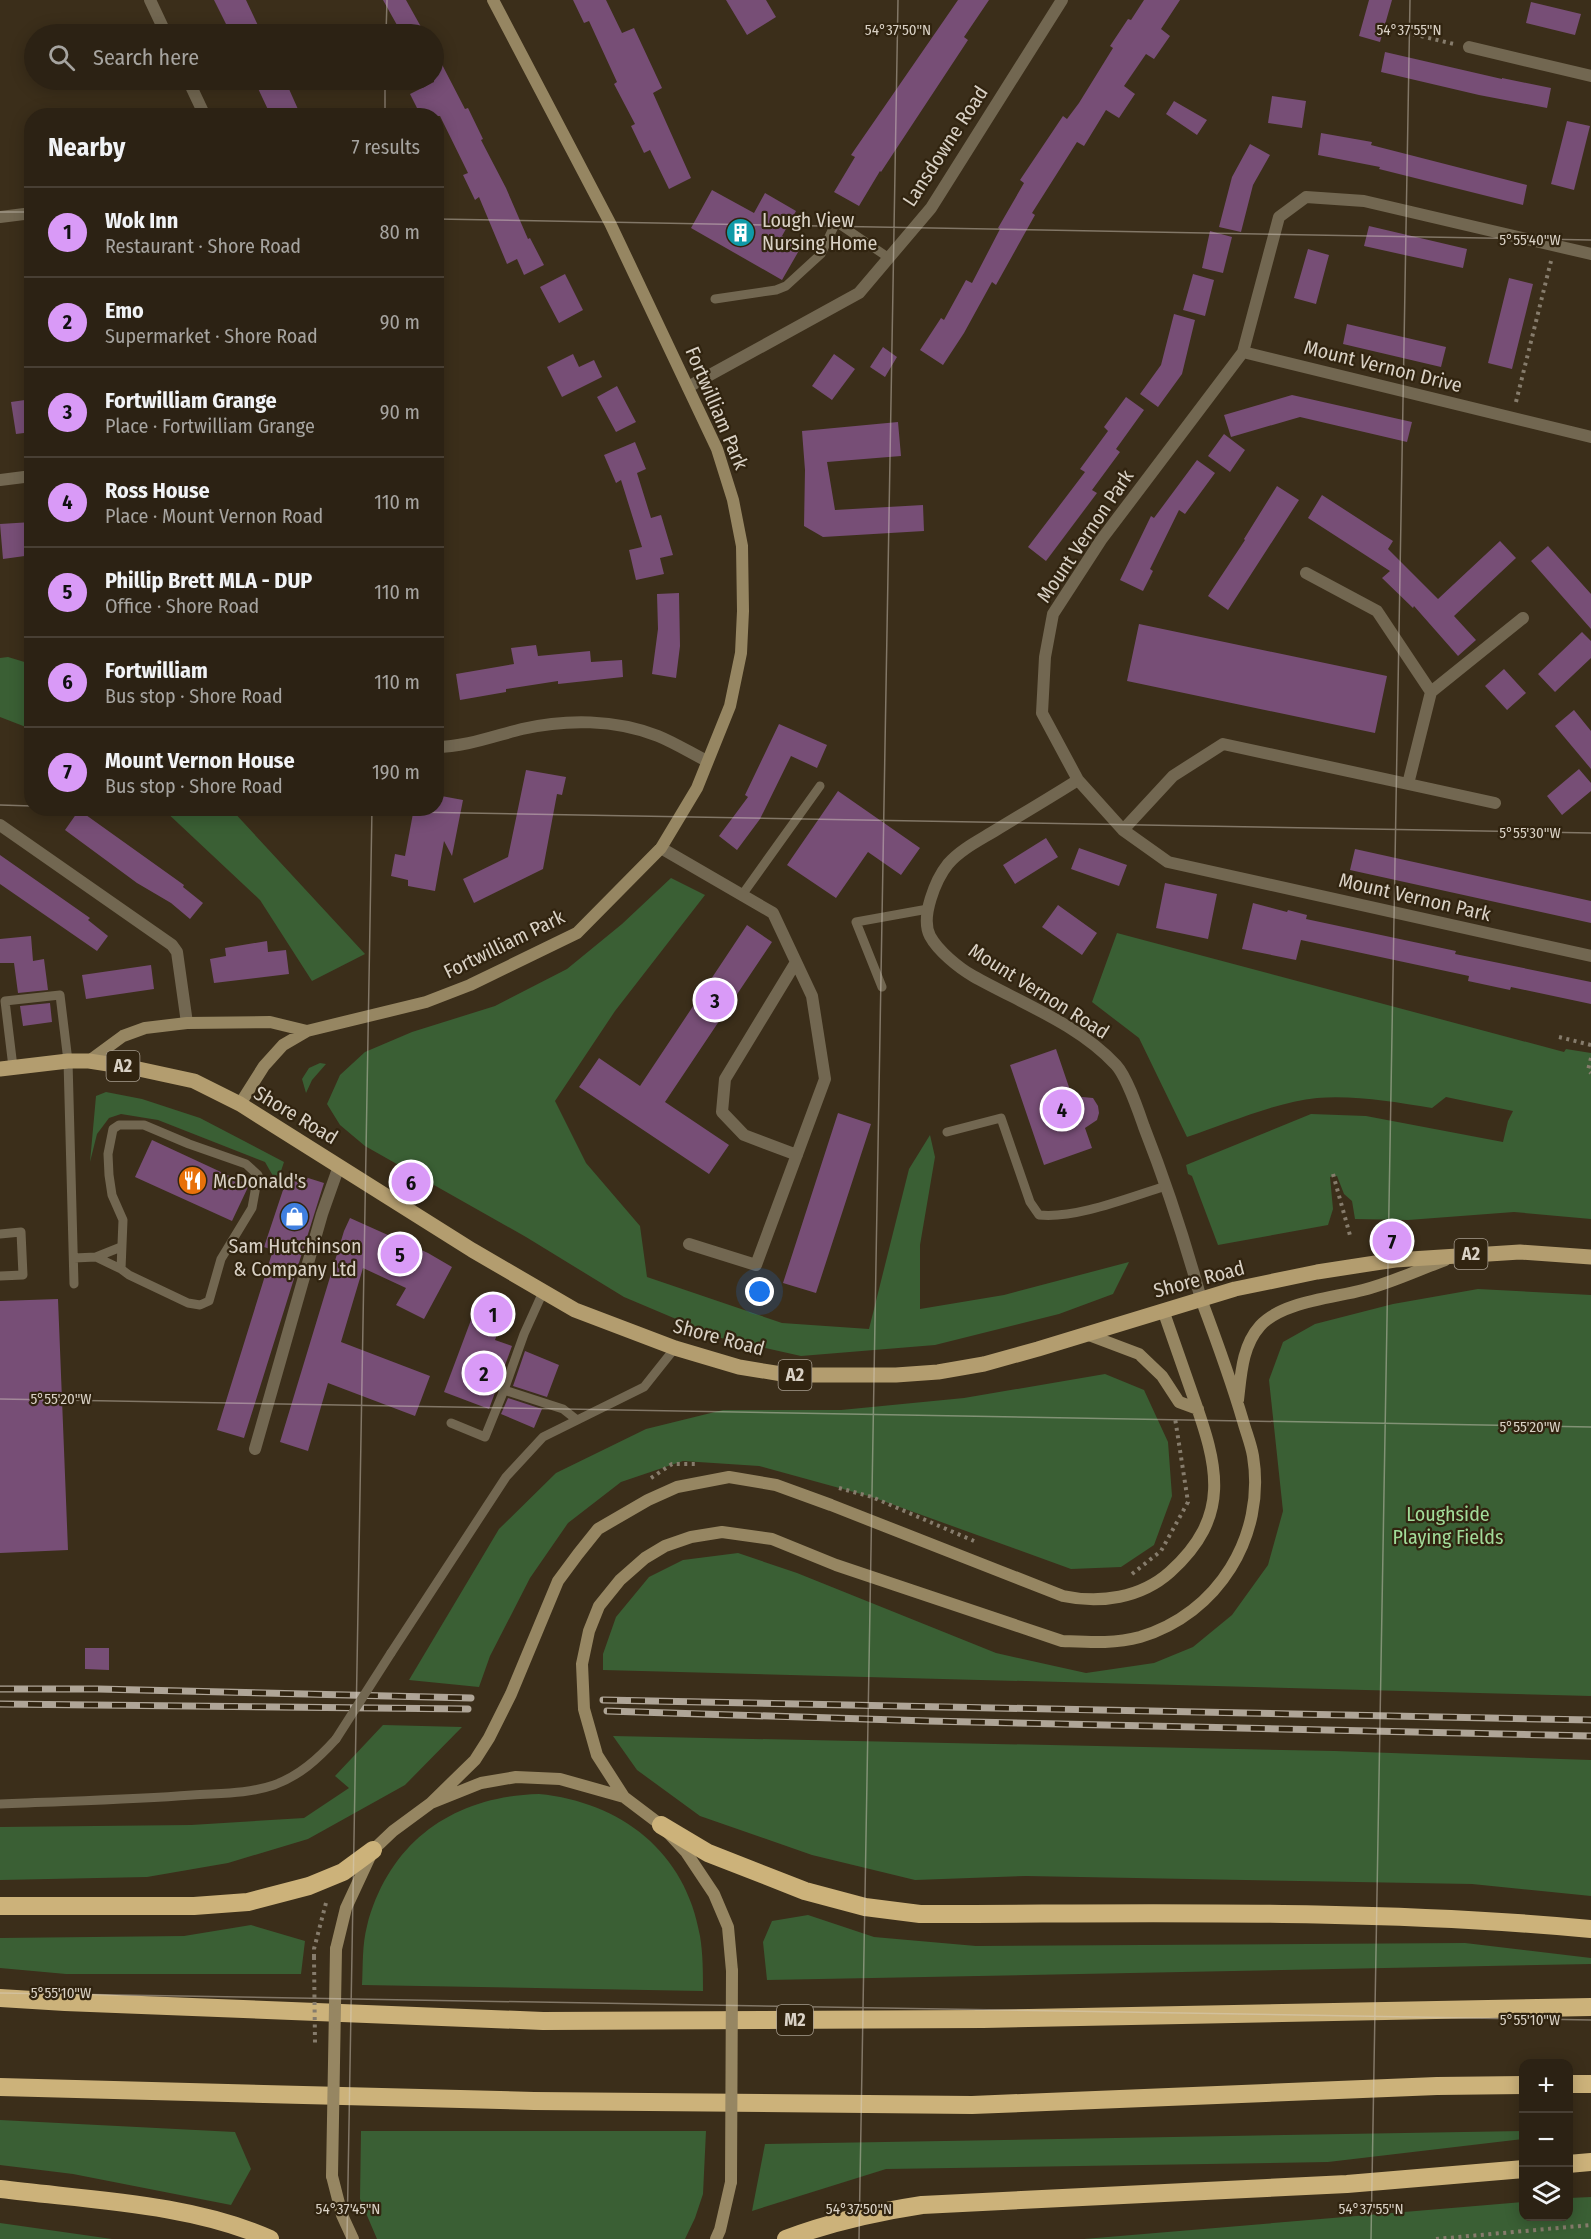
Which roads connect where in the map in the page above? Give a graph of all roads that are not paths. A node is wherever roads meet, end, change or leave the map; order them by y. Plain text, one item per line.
1 (150, 0) edge
2 (493, 0) edge
3 (1062, 0) edge
4 (161, 24) edge
5 (1469, 47) road end
6 (1591, 76) edge
7 (193, 90) edge
8 (201, 108) edge
9 (24, 214) edge
10 (0, 217) edge
11 (1590, 251) edge
12 (889, 258) junction
13 (715, 299) dead end
14 (1244, 352) junction
15 (688, 387) junction
16 (1591, 437) edge
17 (24, 477) edge
18 (0, 480) edge
19 (1306, 573) dead end
20 (1523, 618) dead end
21 (1431, 692) junction
22 (444, 746) edge
23 (707, 761) junction
24 (1078, 780) junction
25 (1408, 784) junction
26 (820, 786) dead end
27 (1495, 803) dead end
28 (0, 825) edge
29 (1123, 830) junction
30 (661, 848) junction
31 (742, 895) junction
32 (928, 909) junction
33 (1591, 956) edge
34 (796, 962) junction
35 (882, 987) dead end
36 (187, 1023) junction
37 (307, 1031) junction
38 (68, 1061) junction
39 (89, 1061) junction
40 (6, 1068) edge
41 (240, 1104) junction
42 (947, 1132) dead end
43 (797, 1155) junction
44 (339, 1166) junction
45 (1166, 1186) junction
46 (0, 1233) edge
47 (689, 1244) dead end
48 (121, 1247) junction
49 (1461, 1255) junction
50 (96, 1257) junction
51 (1591, 1257) edge
52 (74, 1258) junction
53 (121, 1269) junction
54 (0, 1276) edge
55 (74, 1284) dead end
56 (543, 1292) junction
57 (1201, 1299) junction
58 (1163, 1310) junction
59 (1086, 1334) junction
60 (675, 1348) junction
61 (504, 1390) junction
62 (1238, 1405) junction
63 (1198, 1409) junction
64 (577, 1420) junction
65 (451, 1423) dead end
66 (255, 1449) dead end
67 (624, 1797) junction
68 (431, 1803) junction
69 (0, 1804) edge
70 (661, 1825) junction
71 (373, 1850) junction
72 (0, 1906) edge
73 (1591, 1929) edge
74 (0, 1998) edge
75 (1591, 2007) edge
76 (1573, 2084) edge
77 (1591, 2084) edge
78 (1519, 2085) edge
79 (0, 2088) edge
80 (1591, 2162) edge
81 (1573, 2164) edge
82 (1519, 2169) edge
83 (0, 2189) edge
84 (270, 2239) edge
85 (353, 2239) edge
86 (716, 2239) edge
87 (786, 2239) edge

1 - 4 street
2 - 15 street, Fortwilliam Park
3 - 12 street, Lansdowne Road
5 - 6 street
7 - 8 street
9 - 10 street
11 - 14 street, Mount Vernon Park
12 - 13 lane
12 - 15 street, Lansdowne Road
14 - 16 street, Mount Vernon Drive
14 - 24 street, Mount Vernon Park
15 - 23 street, Fortwilliam Park
17 - 18 street
19 - 21 street
20 - 21 street
21 - 25 street
22 - 23 street
23 - 30 street, Fortwilliam Park
24 - 29 street, Mount Vernon Park
24 - 32 street, Mount Vernon Road
25 - 27 street
25 - 29 street
26 - 31 lane
28 - 36 street
29 - 33 street, Mount Vernon Park
30 - 31 street
30 - 37 street, Fortwilliam Park
31 - 34 street
32 - 35 lane
32 - 45 street, Mount Vernon Road
34 - 43 street
34 - 43 street
36 - 37 street
36 - 39 street
37 - 41 street, Fortwilliam Park
38 - 39 main road, Shore Road / A2
38 - 40 main road, Shore Road / A2
38 - 40 lane
38 - 52 lane
39 - 41 main road, Shore Road / A2
41 - 44 main road, Shore Road / A2
42 - 45 lane
43 - 47 street
44 - 56 main road, Shore Road / A2
44 - 66 street
45 - 57 street, Mount Vernon Road
46 - 54 lane
48 - 50 lane
48 - 53 lane
48 - 53 lane
49 - 51 main road, Shore Road / A2
49 - 57 main road, Shore Road / A2
49 - 62 street
50 - 52 lane
50 - 53 lane
52 - 55 lane
56 - 60 main road, Shore Road / A2
56 - 61 lane
57 - 58 main road, Shore Road / A2
57 - 62 street
58 - 59 main road, Shore Road / A2
58 - 63 street
59 - 60 main road, Shore Road / A2
59 - 63 street
60 - 64 lane
61 - 64 lane
61 - 65 lane
62 - 67 street
63 - 68 street
64 - 69 lane, bridge
67 - 68 street
67 - 70 street
68 - 71 street
70 - 73 highway
70 - 86 street, bridge
71 - 72 highway
71 - 85 street, bridge
74 - 75 highway, M2
76 - 77 highway
78 - 79 highway
80 - 81 highway
82 - 87 highway
83 - 84 highway

